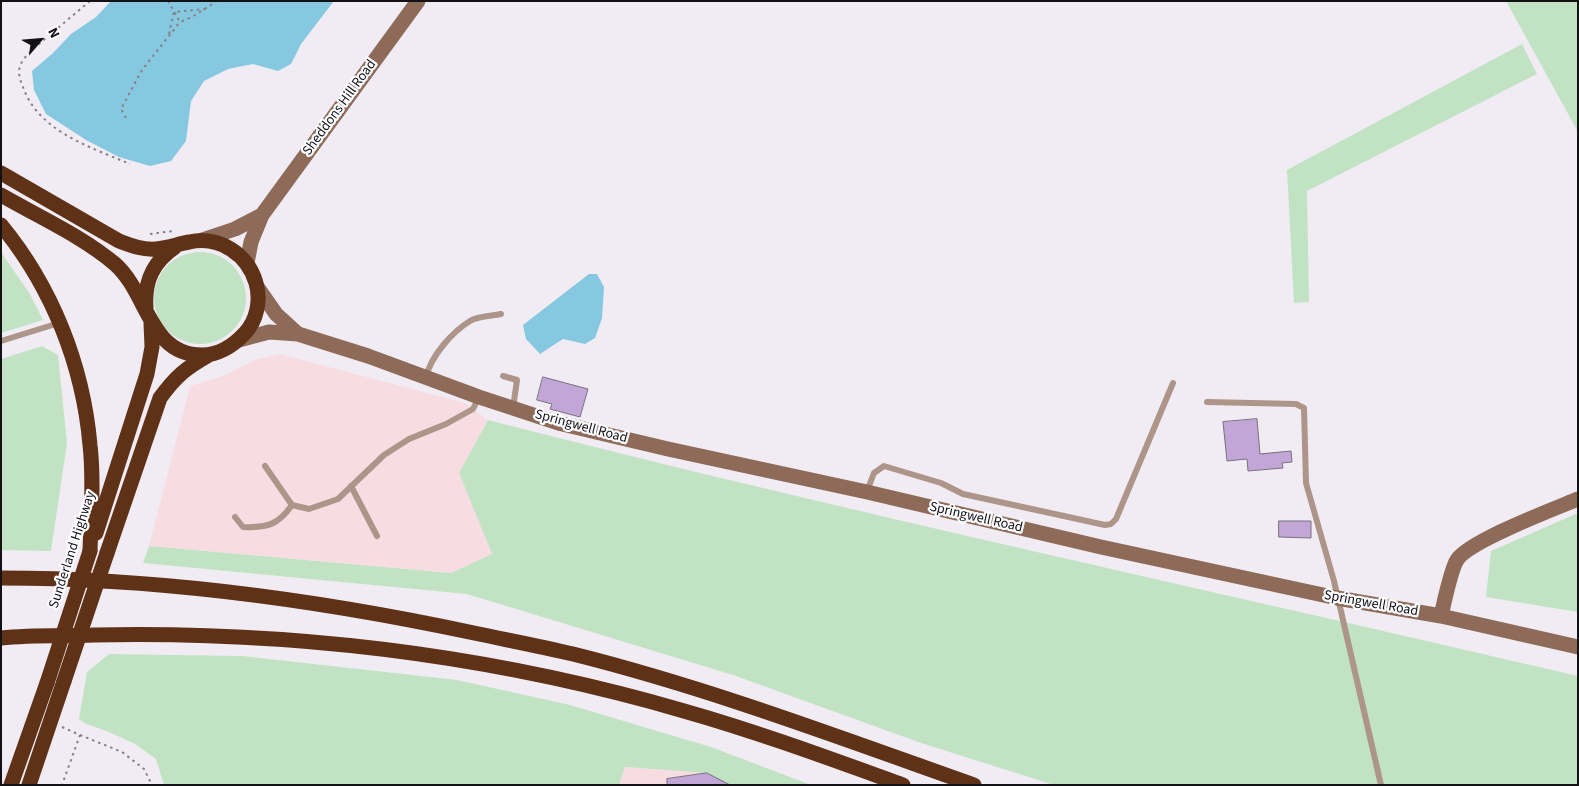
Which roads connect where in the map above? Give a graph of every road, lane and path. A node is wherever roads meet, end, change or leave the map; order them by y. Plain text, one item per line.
1 (90, 1) edge
2 (168, 1) edge
3 (218, 1) edge
4 (418, 1) edge
5 (206, 9) junction
6 (174, 12) junction
7 (180, 22) junction
8 (169, 37) junction
9 (126, 118) dead end
10 (130, 164) dead end
11 (1, 174) edge
12 (1, 195) edge
13 (262, 215) junction
14 (1, 225) edge
15 (176, 230) dead end
16 (144, 235) dead end
17 (202, 240) junction
18 (178, 246) junction
19 (247, 263) junction
20 (258, 288) junction
21 (501, 314) dead end
22 (149, 316) junction
23 (60, 322) junction
24 (298, 334) junction
25 (238, 340) junction
26 (1, 341) edge
27 (210, 354) junction
28 (503, 376) dead end
29 (426, 378) junction
30 (1173, 383) dead end
31 (479, 397) junction
32 (1207, 402) dead end
33 (513, 408) junction
34 (264, 466) dead end
35 (351, 486) junction
36 (866, 492) junction
37 (1578, 499) edge
38 (292, 505) junction
39 (235, 517) dead end
40 (377, 536) dead end
41 (90, 551) junction
42 (1, 578) edge
43 (1337, 598) junction
44 (1441, 616) junction
45 (1, 638) edge
46 (1578, 647) edge
47 (58, 725) dead end
48 (80, 735) junction
49 (11, 785) edge
50 (29, 785) edge
51 (62, 785) edge
52 (152, 785) edge
53 (903, 785) edge
54 (974, 785) edge
55 (1381, 785) edge

1 - 10 path
2 - 6 path
3 - 5 path
4 - 13 main road, Sheddons Hill Road
5 - 6 path
5 - 7 path
6 - 7 path
6 - 8 path
7 - 8 path
8 - 9 path
11 - 18 highway
12 - 22 highway
13 - 17 main road
13 - 19 main road
14 - 23 highway
15 - 16 path
17 - 18 highway
17 - 19 highway
18 - 22 highway
19 - 20 highway
20 - 24 main road
20 - 25 highway
21 - 29 lane
22 - 27 highway
22 - 41 highway, Sunderland Highway
23 - 26 lane
23 - 41 highway
24 - 25 main road
24 - 29 main road, Springwell Road
25 - 27 highway
27 - 50 highway, bridge
28 - 33 lane
29 - 31 main road, Springwell Road
30 - 36 lane
31 - 33 main road, Springwell Road
31 - 35 lane
32 - 43 lane
33 - 36 main road, Springwell Road
34 - 38 lane
35 - 38 lane
35 - 40 lane
36 - 43 main road, Springwell Road
37 - 44 main road
38 - 39 lane
41 - 49 highway, Sunderland Highway, bridge
42 - 54 highway
43 - 44 main road, Springwell Road
43 - 55 lane
44 - 46 main road, Springwell Road
45 - 53 highway
47 - 48 path
48 - 51 path
48 - 52 path

